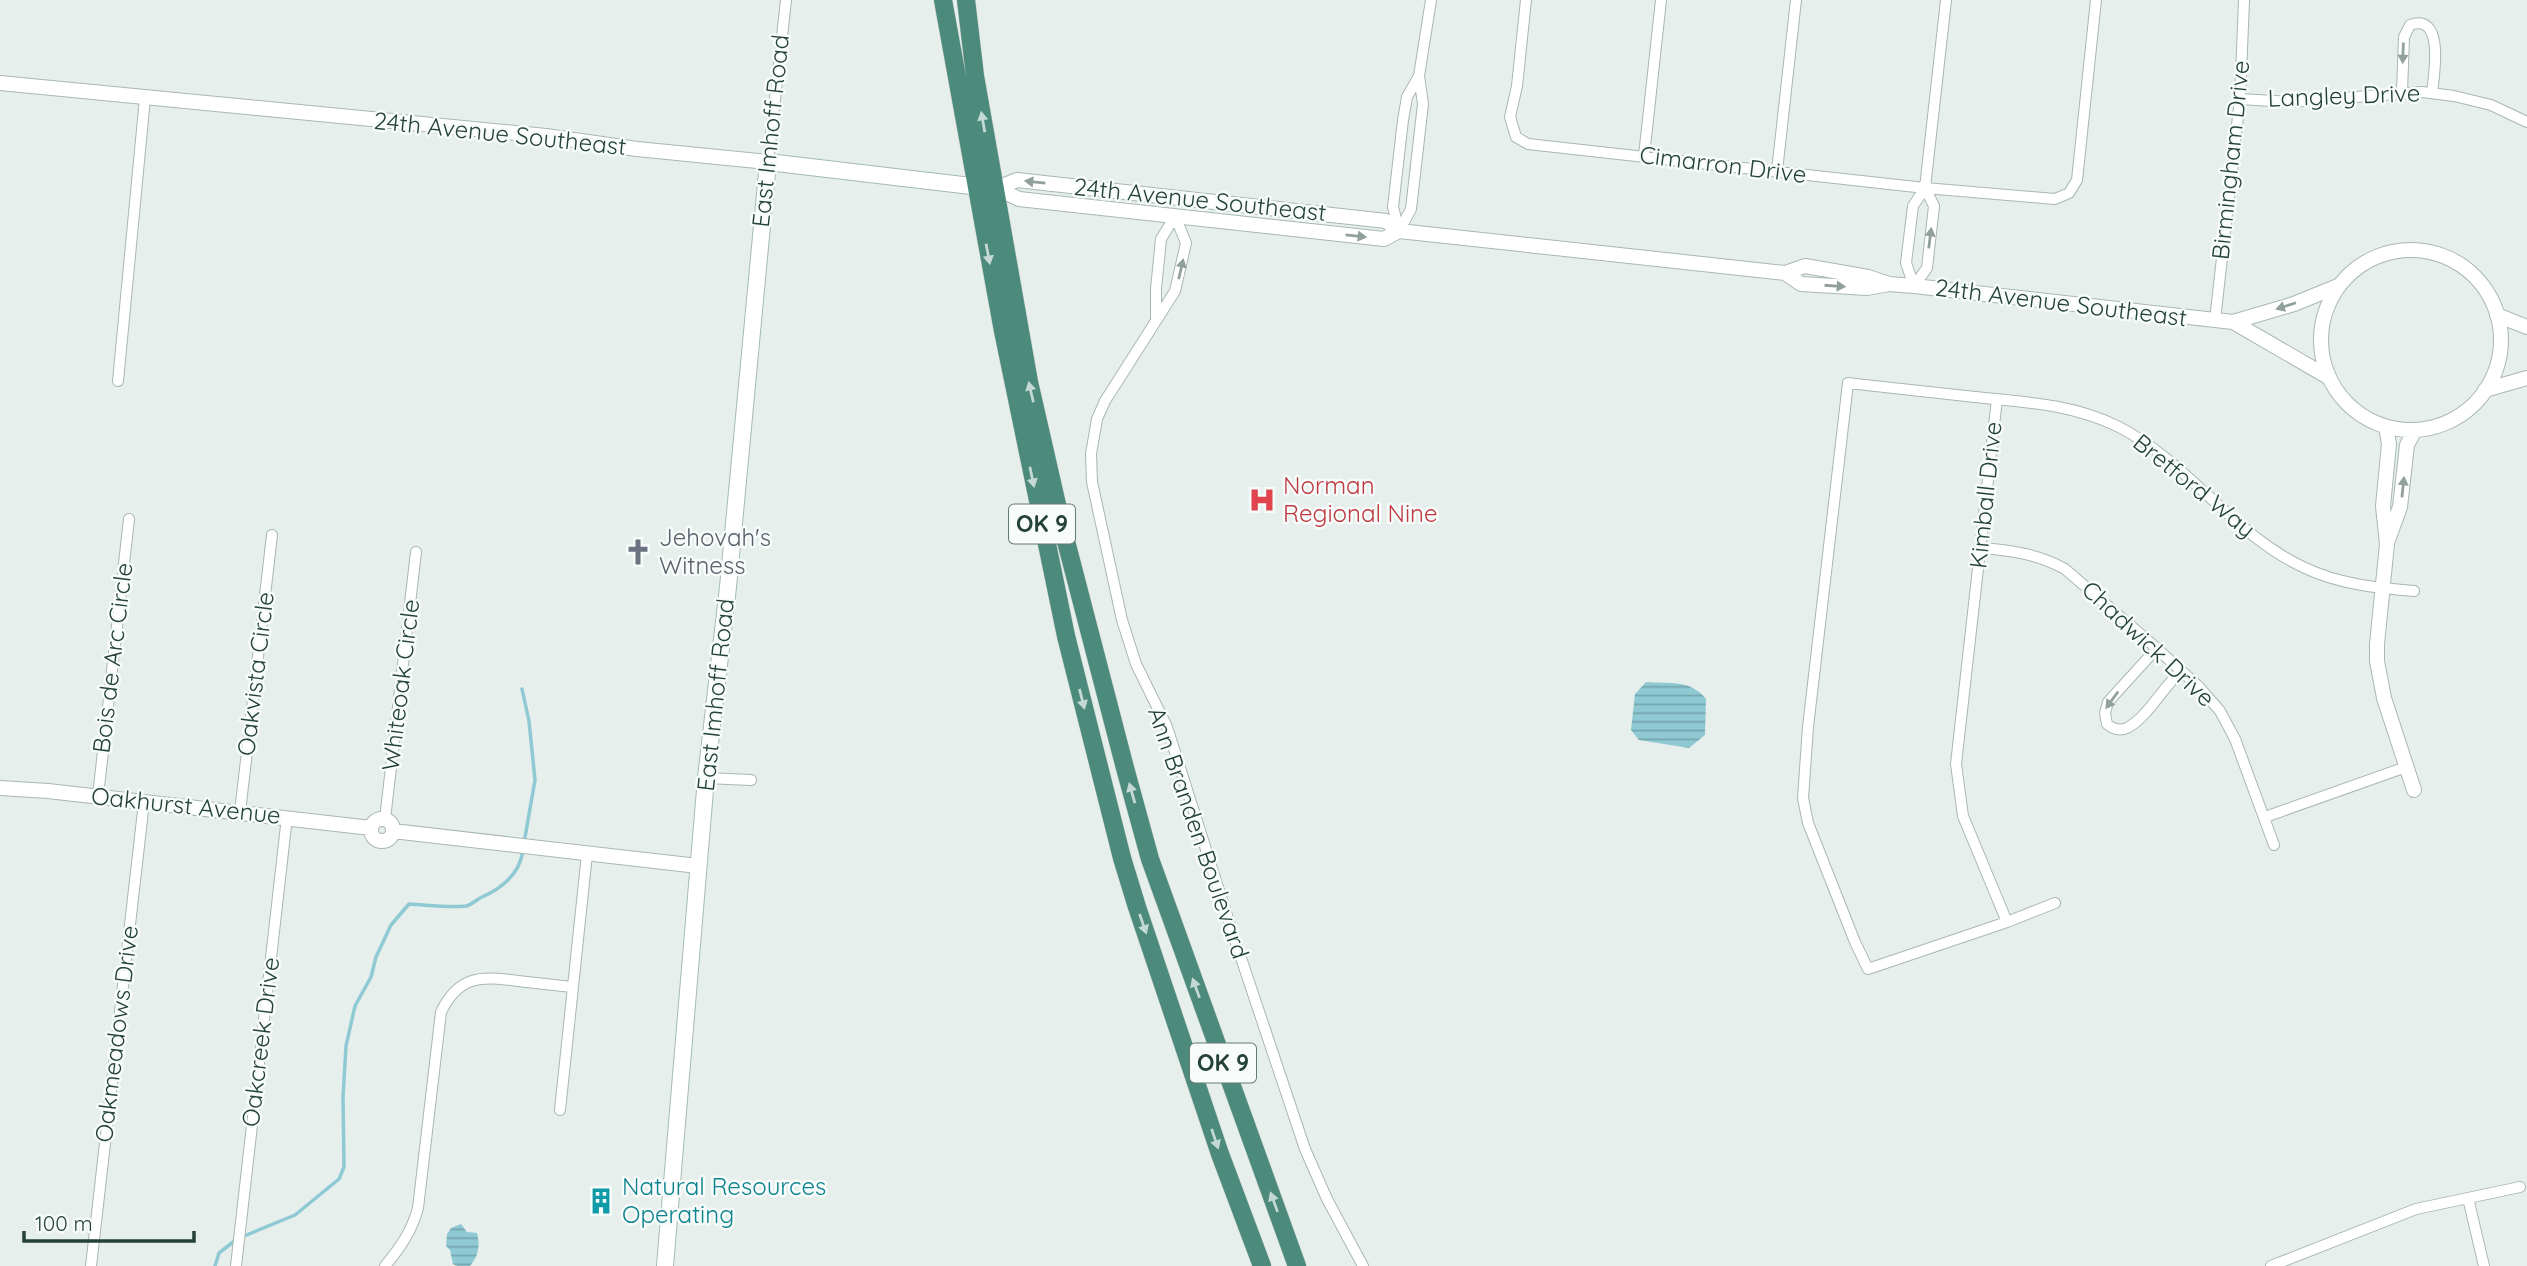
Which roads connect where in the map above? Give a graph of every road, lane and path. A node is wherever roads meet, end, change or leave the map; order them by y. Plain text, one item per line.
1 (786, 0) edge
2 (943, 0) edge
3 (966, 0) edge
4 (1431, 0) edge
5 (1526, 0) edge
6 (1661, 0) edge
7 (1796, 0) edge
8 (1946, 0) edge
9 (2096, 0) edge
10 (2244, 0) edge
11 (1419, 76) junction
12 (0, 83) edge
13 (2402, 92) junction
14 (2432, 93) junction
15 (145, 98) junction
16 (2240, 99) junction
17 (2527, 122) edge
18 (1644, 156) junction
19 (768, 162) junction
20 (1777, 171) junction
21 (976, 187) junction
22 (1925, 188) junction
23 (997, 189) junction
24 (1175, 216) junction
25 (1399, 231) junction
26 (1914, 286) junction
27 (2338, 286) junction
28 (2497, 316) junction
29 (1156, 318) junction
30 (2215, 320) junction
31 (2233, 322) junction
32 (2527, 327) edge
33 (2328, 377) junction
34 (2527, 378) edge
35 (118, 382) dead end
36 (2485, 390) junction
37 (1997, 399) junction
38 (2386, 427) junction
39 (2415, 430) junction
40 (129, 519) dead end
41 (272, 535) dead end
42 (2387, 544) junction
43 (1980, 548) junction
44 (416, 552) dead end
45 (2382, 589) junction
46 (2414, 591) dead end
47 (2157, 649) junction
48 (2181, 671) junction
49 (2406, 767) junction
50 (706, 778) junction
51 (751, 780) dead end
52 (0, 788) edge
53 (2414, 790) dead end
54 (97, 796) junction
55 (144, 802) junction
56 (240, 812) junction
57 (287, 817) junction
58 (2265, 817) junction
59 (389, 825) junction
60 (371, 828) junction
61 (2274, 845) dead end
62 (587, 854) junction
63 (698, 866) junction
64 (2055, 903) dead end
65 (2007, 922) junction
66 (572, 987) junction
67 (560, 1110) dead end
68 (2520, 1187) dead end
69 (2468, 1198) junction
70 (91, 1266) edge
71 (236, 1266) edge
72 (385, 1266) edge
73 (664, 1266) edge
74 (1262, 1266) edge
75 (1297, 1266) edge
76 (1363, 1266) edge
77 (2271, 1266) edge
78 (2484, 1266) edge

1 - 19 street, East Imhoff Road
2 - 21 highway, OK 9
23 -> 3 highway, OK 9
4 - 11 street
5 - 18 street, Cimarron Drive
6 - 18 street
7 - 20 street
8 - 22 street
9 - 22 street, Cimarron Drive
10 - 16 street, Birmingham Drive
11 - 25 street
11 - 25 street
12 - 15 street, 24th Avenue Southeast
13 - 14 street, Langley Drive
14 -> 13 street
13 - 16 street, Langley Drive
14 - 17 street, Langley Drive
15 - 19 street, 24th Avenue Southeast
15 - 35 street
16 - 30 street, Birmingham Drive
18 - 20 street, Cimarron Drive
19 - 21 main road, 24th Avenue Southeast
19 - 50 main road, East Imhoff Road
20 - 22 street, Cimarron Drive
21 - 23 main road, 24th Avenue Southeast
21 -> 74 highway, OK 9
22 - 26 street
26 -> 22 street
23 - 24 street, 24th Avenue Southeast
25 -> 23 street, 24th Avenue Southeast
75 -> 23 highway, OK 9
24 -> 25 street, 24th Avenue Southeast
24 - 29 street
29 -> 24 street, Ann Branden Boulevard
25 - 26 street, 24th Avenue Southeast
26 - 30 street, 24th Avenue Southeast
27 - 28 street, 24th Avenue Southeast
27 -> 31 street, 24th Avenue Southeast
27 - 33 street, 24th Avenue Southeast
28 - 32 street
28 - 36 street, 24th Avenue Southeast
29 - 76 street, Ann Branden Boulevard
30 - 31 street, 24th Avenue Southeast
31 - 33 street, 24th Avenue Southeast
33 - 38 street, 24th Avenue Southeast
34 - 36 street, 24th Avenue Southeast
36 - 39 street, 24th Avenue Southeast
37 - 43 street, Kimball Drive
37 - 45 street, Bretford Way
37 - 65 street, Bretford Way
38 - 39 street, 24th Avenue Southeast
38 - 42 street
42 -> 39 street
40 - 54 street, Bois de Arc Circle
41 - 56 street, Oakvista Circle
42 - 45 street
43 - 47 street, Chadwick Drive
43 - 65 street, Kimball Drive
44 - 59 street, Whiteoak Circle
45 - 46 street, Bretford Way
45 - 49 street
47 - 48 street, Chadwick Drive
47 -> 48 street
48 - 58 street, Chadwick Drive
49 - 53 street
49 - 58 street
50 - 51 street
50 - 63 main road, East Imhoff Road
52 - 54 street, Oakhurst Avenue
54 - 55 street, Oakhurst Avenue
55 - 56 street, Oakhurst Avenue
55 - 70 street, Oakmeadows Drive
56 - 57 street, Oakhurst Avenue
57 - 60 street, Oakhurst Avenue
57 - 71 street, Oakcreek Drive
58 - 61 street, Chadwick Drive
59 - 60 street
59 - 60 street
59 - 62 street
62 - 63 street
62 - 66 street
63 - 73 main road, East Imhoff Road
64 - 65 street
66 - 67 street
66 - 72 street
68 - 69 street
69 - 77 street
69 - 78 street

